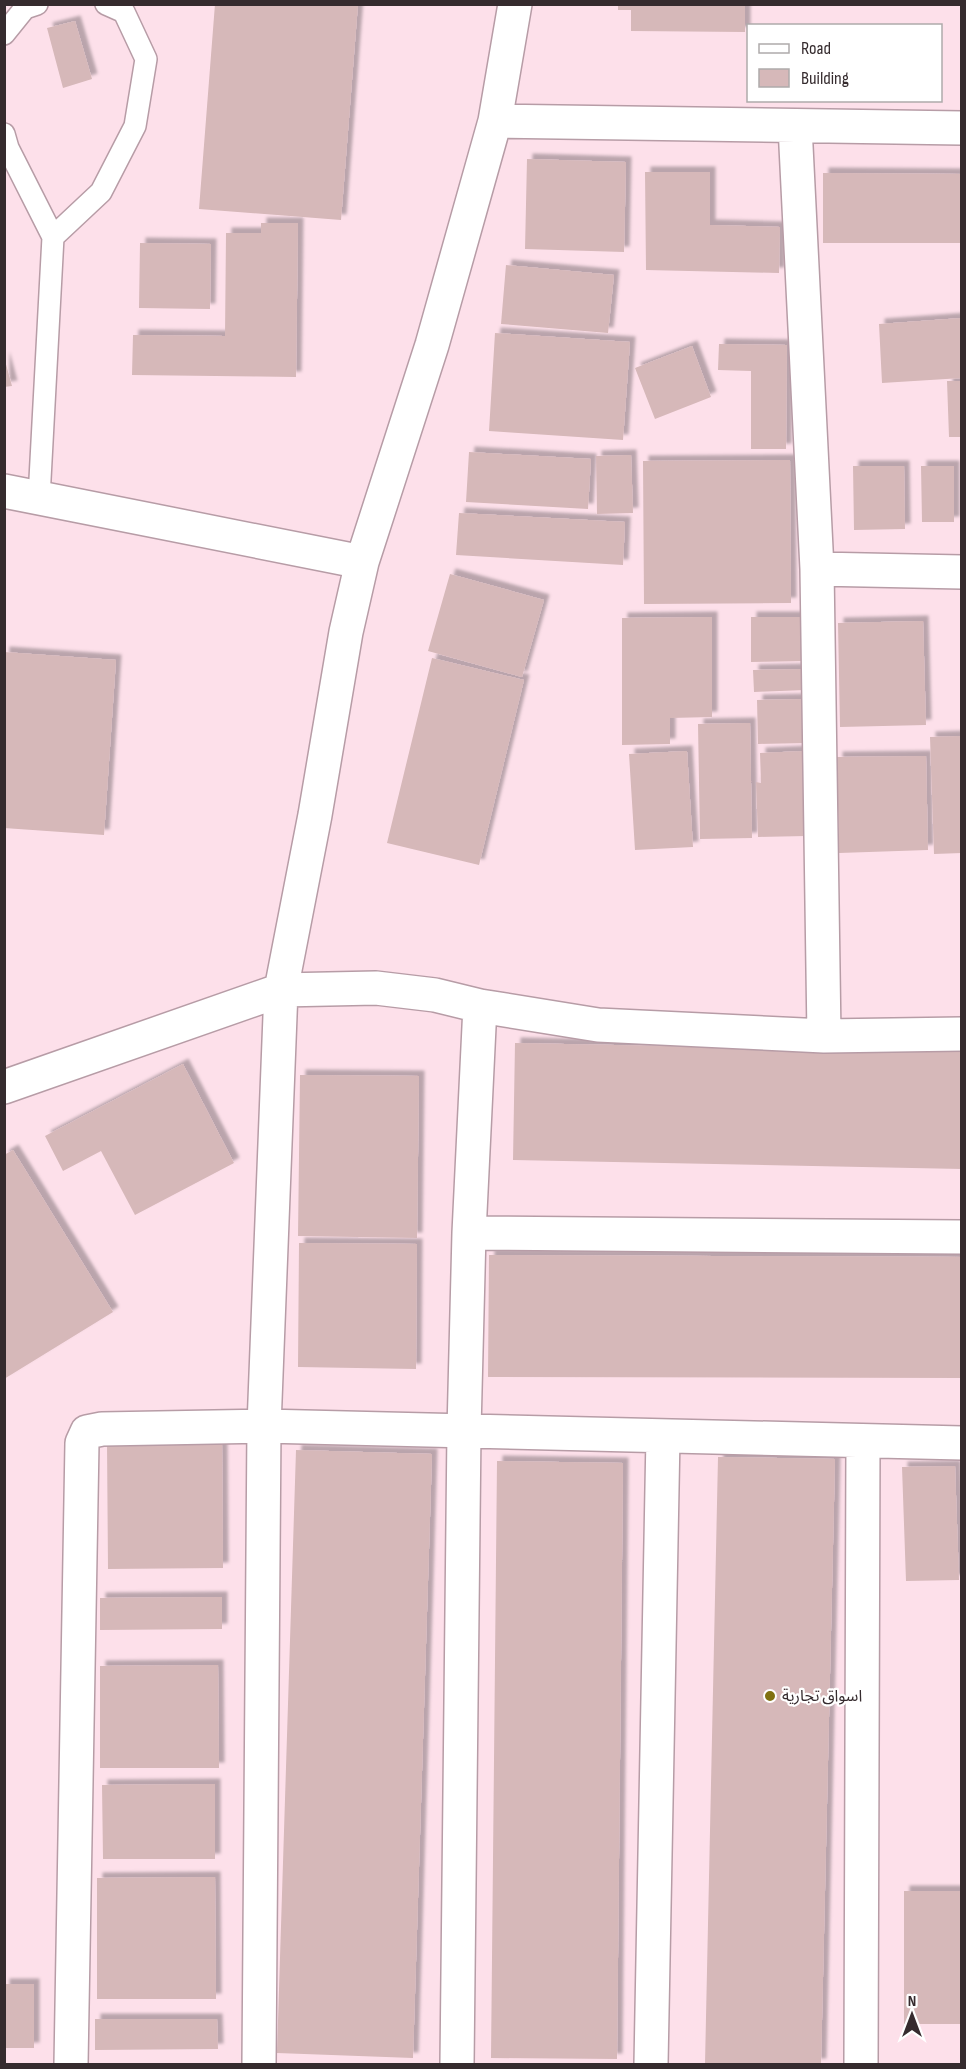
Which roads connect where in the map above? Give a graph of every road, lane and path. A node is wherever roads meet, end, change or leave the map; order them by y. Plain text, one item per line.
1 (37, 4) edge
2 (106, 4) edge
3 (515, 4) edge
4 (4, 34) edge
5 (495, 121) junction
6 (795, 126) junction
7 (962, 128) edge
8 (4, 134) edge
9 (53, 237) junction
10 (4, 491) edge
11 (39, 498) junction
12 (362, 562) junction
13 (817, 569) junction
14 (962, 572) edge
15 (281, 990) junction
16 (480, 1006) junction
17 (962, 1034) edge
18 (824, 1036) junction
19 (4, 1087) edge
20 (469, 1233) junction
21 (962, 1237) edge
22 (264, 1426) junction
23 (464, 1430) junction
24 (663, 1436) junction
25 (863, 1442) junction
26 (962, 1443) edge
27 (71, 2064) edge
28 (259, 2064) edge
29 (457, 2064) edge
30 (651, 2064) edge
31 (861, 2064) edge

1 - 4 lane
2 - 9 lane
3 - 5 street
5 - 6 street
5 - 12 street
6 - 7 street
6 - 13 street
8 - 9 lane
9 - 11 lane
10 - 11 street
11 - 12 street
12 - 15 street
13 - 14 street
13 - 18 street
15 - 16 street
15 - 19 street
15 - 22 street
16 - 18 street
16 - 20 street
17 - 18 street
20 - 21 street
20 - 23 street
22 - 23 street
22 - 27 street
22 - 28 street
23 - 24 street
23 - 29 street
24 - 25 street
24 - 30 street
25 - 26 street
25 - 31 street

